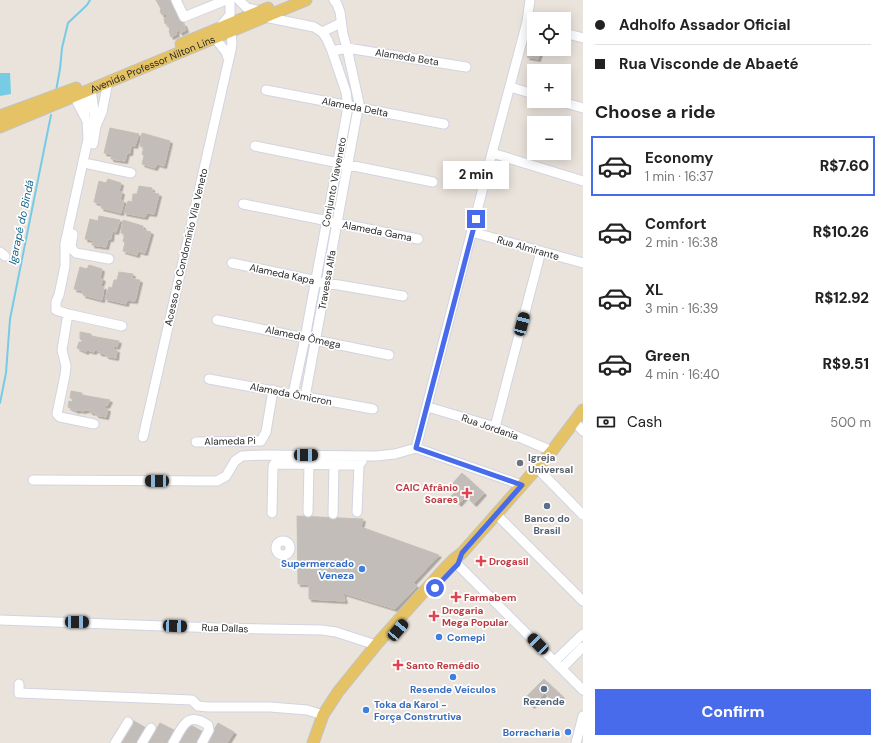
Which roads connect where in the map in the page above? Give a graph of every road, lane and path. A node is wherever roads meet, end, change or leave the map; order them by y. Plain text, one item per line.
1 (176, 0) edge
2 (226, 0) edge
3 (230, 0) edge
4 (239, 0) edge
5 (287, 0) edge
6 (306, 0) edge
7 (334, 0) edge
8 (530, 0) edge
9 (246, 8) junction
10 (531, 12) edge
11 (263, 14) junction
12 (230, 15) junction
13 (341, 23) junction
14 (225, 30) junction
15 (322, 32) junction
16 (527, 35) edge
17 (571, 35) edge
18 (215, 38) junction
19 (583, 38) edge
20 (347, 48) junction
21 (332, 51) junction
22 (228, 58) junction
23 (466, 67) dead end
24 (351, 70) junction
25 (340, 74) junction
26 (108, 82) junction
27 (510, 87) junction
28 (266, 90) dead end
29 (527, 92) edge
30 (83, 93) junction
31 (61, 98) junction
32 (48, 103) junction
33 (571, 105) edge
34 (348, 107) junction
35 (358, 108) junction
36 (583, 108) edge
37 (0, 116) edge
38 (444, 124) dead end
39 (96, 126) junction
40 (0, 127) edge
41 (255, 146) dead end
42 (492, 153) junction
43 (89, 164) junction
44 (338, 164) junction
45 (348, 166) junction
46 (131, 173) dead end
47 (583, 181) edge
48 (433, 182) dead end
49 (243, 204) dead end
50 (327, 221) junction
51 (337, 223) junction
52 (472, 232) junction
53 (418, 239) dead end
54 (541, 251) junction
55 (110, 259) dead end
56 (232, 263) dead end
57 (583, 263) edge
58 (316, 281) junction
59 (327, 283) junction
60 (403, 296) dead end
61 (68, 314) junction
62 (217, 320) dead end
63 (122, 326) dead end
64 (305, 338) junction
65 (316, 340) junction
66 (389, 355) dead end
67 (210, 379) dead end
68 (273, 390) junction
69 (293, 394) junction
70 (305, 397) junction
71 (428, 407) junction
72 (373, 409) dead end
73 (583, 410) edge
74 (574, 422) junction
75 (94, 424) dead end
76 (495, 427) junction
77 (583, 431) edge
78 (143, 437) dead end
79 (196, 442) dead end
80 (416, 448) junction
81 (552, 451) junction
82 (364, 456) junction
83 (309, 464) junction
84 (334, 465) junction
85 (359, 465) junction
86 (537, 468) junction
87 (33, 480) dead end
88 (522, 485) junction
89 (308, 512) dead end
90 (357, 512) dead end
91 (272, 513) dead end
92 (333, 514) dead end
93 (496, 514) junction
94 (583, 515) edge
95 (458, 559) junction
96 (583, 601) edge
97 (0, 620) edge
98 (583, 634) edge
99 (376, 645) junction
100 (583, 647) edge
101 (559, 664) junction
102 (20, 684) dead end
103 (583, 690) edge
104 (323, 715) junction
105 (583, 716) edge
106 (128, 722) dead end
107 (152, 728) dead end
108 (115, 743) edge
109 (142, 743) edge
110 (173, 743) edge
111 (202, 743) edge
112 (313, 743) edge
113 (320, 743) edge
114 (577, 743) edge

1 - 2 street
3 - 12 street
4 - 9 street
5 - 11 main road, Avenida Professor Nilton Lins
6 - 11 main road, Avenida Professor Nilton Lins
7 - 13 street, Travessa Alfa
8 - 10 street
9 - 11 street
9 - 12 street
11 - 14 main road, Avenida Professor Nilton Lins
11 - 15 street
12 - 14 street
13 - 15 street
13 - 20 street, Travessa Alfa
14 - 18 main road, Avenida Professor Nilton Lins
14 - 22 street, Acesso ao Condomínio Vila Veneto
14 - 31 main road, Avenida Professor Nilton Lins
15 - 21 street, Conjunto Viaveneto
16 - 27 street
17 - 19 street
18 - 22 street
18 - 26 main road, Avenida Professor Nilton Lins
20 - 21 street
20 - 23 street, Alameda Beta
20 - 24 street, Travessa Alfa
21 - 25 street, Conjunto Viaveneto
22 - 78 street, Acesso ao Condomínio Vila Veneto
24 - 25 street
24 - 35 street, Travessa Alfa
25 - 34 street, Conjunto Viaveneto
26 - 30 main road, Avenida Professor Nilton Lins
26 - 39 street
27 - 29 street
27 - 42 street
28 - 34 street, Alameda Delta
30 - 31 main road, Avenida Professor Nilton Lins
30 - 39 street
30 - 61 street
31 - 32 main road, Avenida Professor Nilton Lins
32 - 37 main road, Avenida Professor Nilton Lins
32 - 40 main road, Avenida Professor Nilton Lins
33 - 36 street
34 - 35 street, Alameda Delta
34 - 44 street, Conjunto Viaveneto
35 - 38 street, Alameda Delta
35 - 45 street, Travessa Alfa
39 - 43 street
41 - 44 street
42 - 47 street
42 - 52 street
43 - 46 street
43 - 55 street
44 - 45 street
44 - 50 street, Conjunto Viaveneto
45 - 48 street
45 - 51 street, Travessa Alfa
49 - 50 street, Alameda Gama
50 - 51 street, Alameda Gama
50 - 58 street, Conjunto Viaveneto
51 - 53 street, Alameda Gama
51 - 59 street, Travessa Alfa
52 - 54 street, Rua Almirante
52 - 71 street
54 - 57 street, Rua Almirante
54 - 76 street
56 - 58 street, Alameda Kapa
58 - 59 street, Alameda Kapa
58 - 64 street, Conjunto Viaveneto
59 - 60 street, Alameda Kapa
59 - 65 street, Travessa Alfa
61 - 63 street
61 - 75 street
62 - 64 street, Alameda Ômega
64 - 65 street, Alameda Ômega
64 - 69 street, Conjunto Viaveneto
65 - 66 street, Alameda Ômega
65 - 70 street, Travessa Alfa
67 - 68 street, Alameda Ômicron
68 - 69 street, Alameda Ômicron
68 - 79 street, Alameda Pi
69 - 70 street, Alameda Ômicron
70 - 72 street, Alameda Ômicron
71 - 76 street, Rua Jordania
71 - 80 street
73 - 74 main road
74 - 77 street
74 - 81 main road
76 - 81 street, Rua Jordania
80 - 82 street
80 - 88 street
81 - 86 main road
82 - 85 street
82 - 87 street
83 - 84 street
83 - 89 street
83 - 91 street
84 - 85 street
84 - 92 street
85 - 90 street
86 - 88 main road
86 - 94 street
88 - 93 main road
93 - 95 main road
93 - 96 street
95 - 99 main road
95 - 101 street
95 - 113 main road
97 - 99 street, Rua Dallas
98 - 101 street
99 - 104 main road
100 - 101 street
101 - 103 street
102 - 104 street
104 - 112 main road
105 - 114 street
106 - 108 street
107 - 109 street
110 - 111 street

